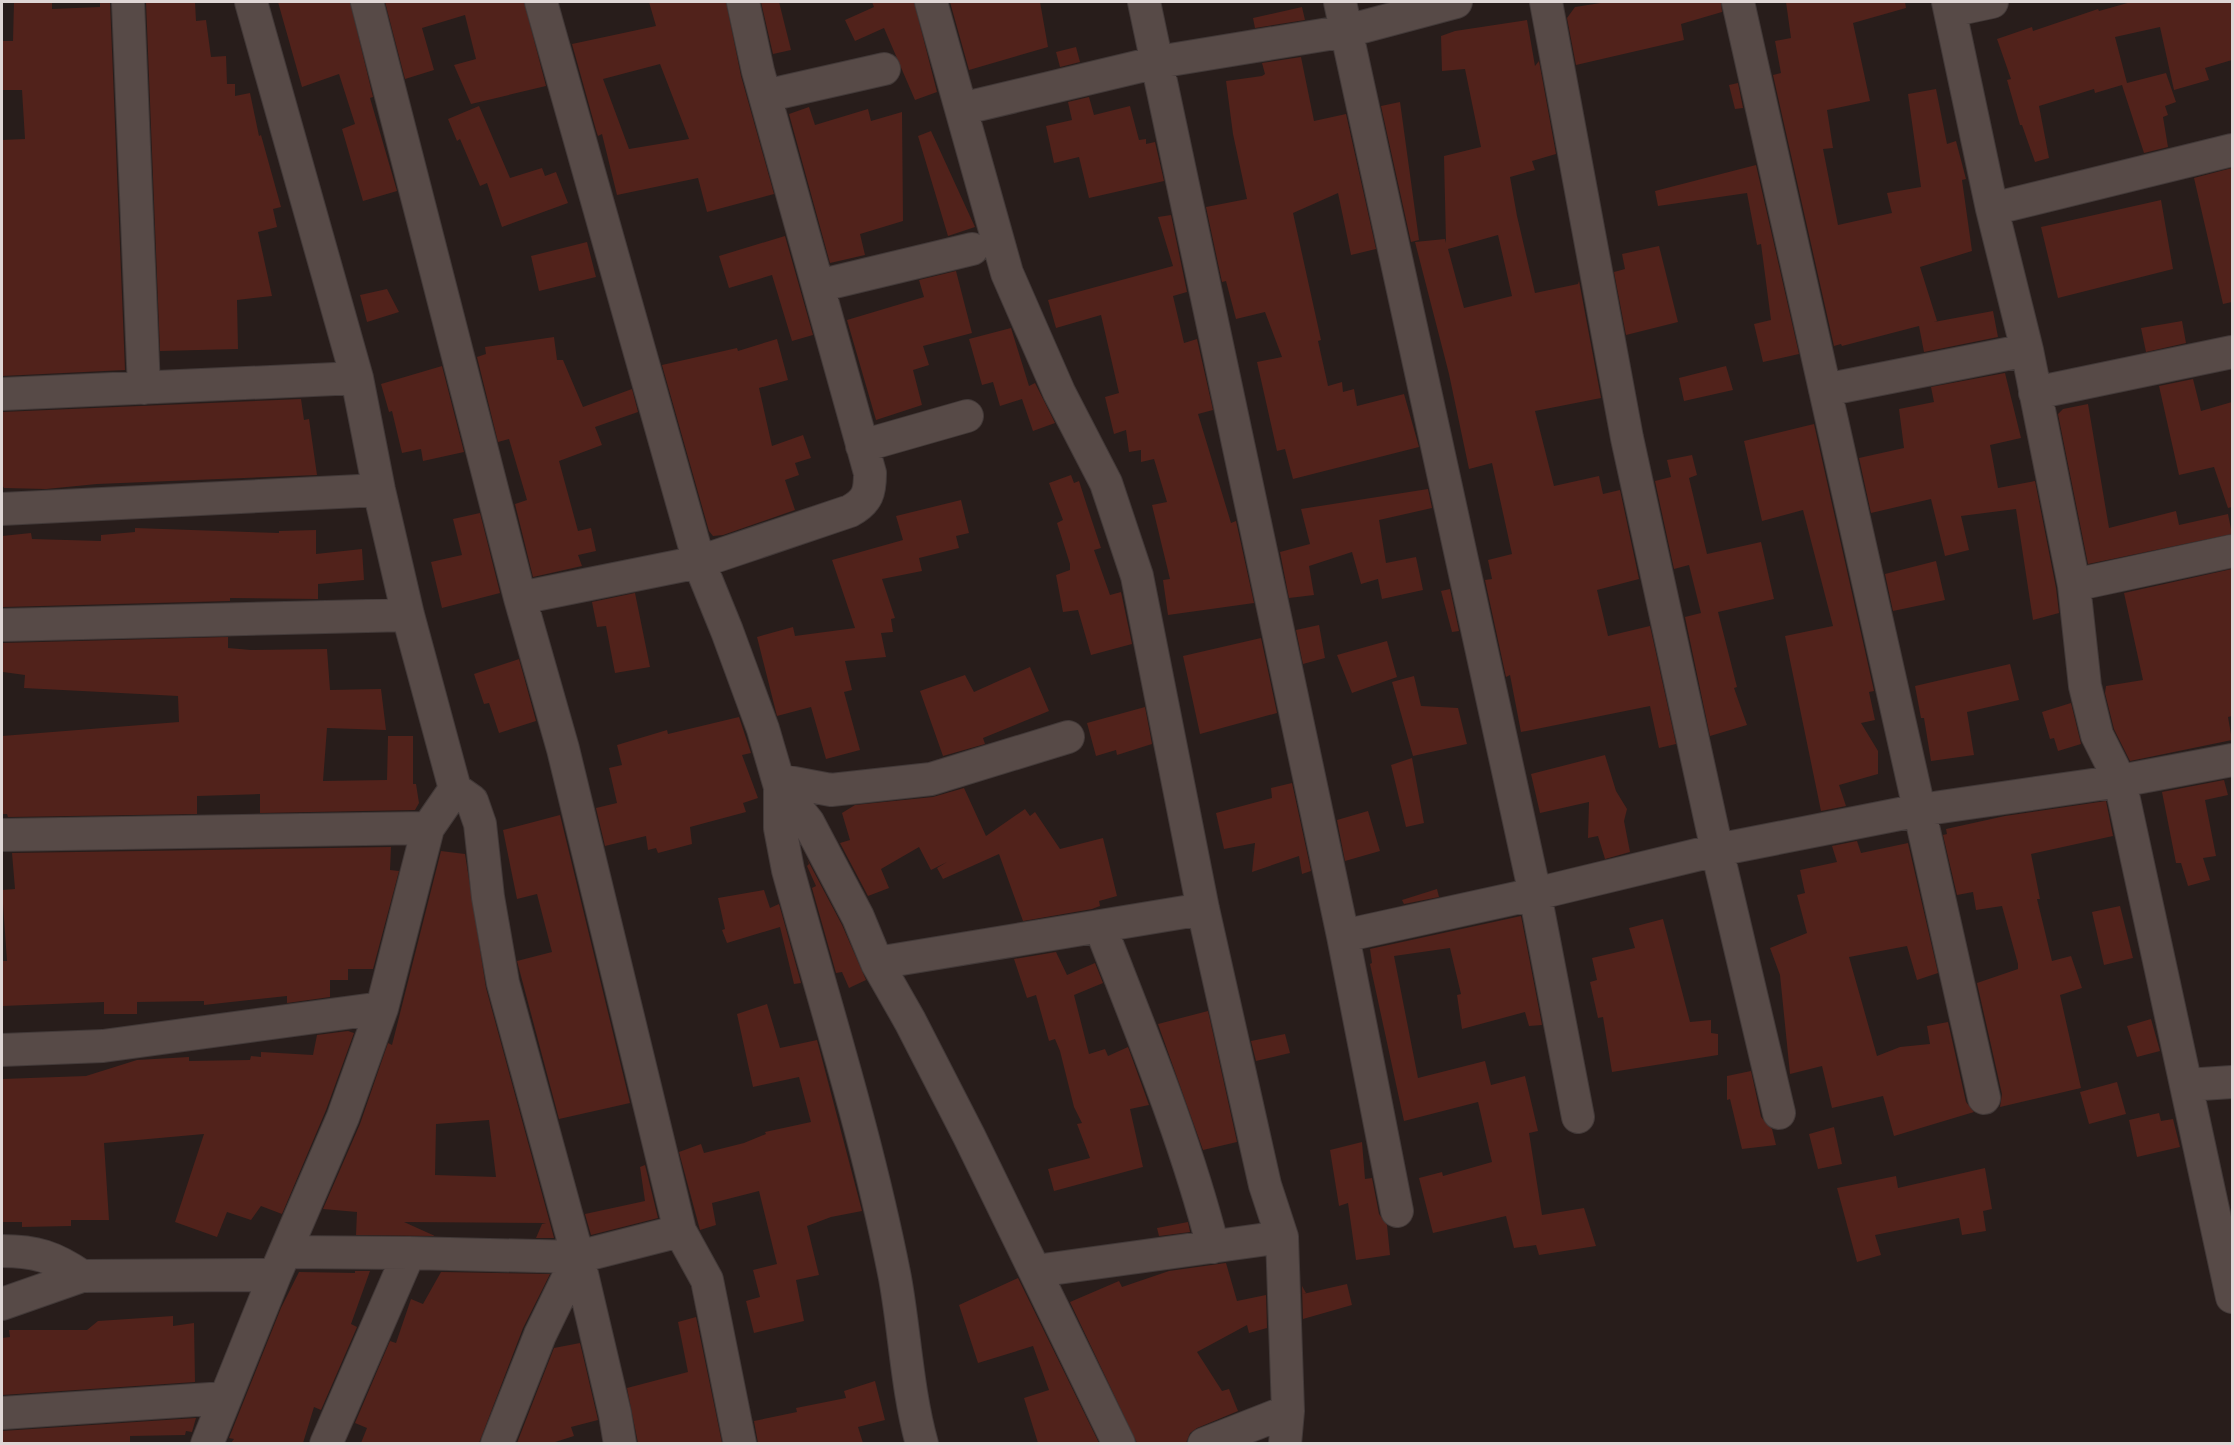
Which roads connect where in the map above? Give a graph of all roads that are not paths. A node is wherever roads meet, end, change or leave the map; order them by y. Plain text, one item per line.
1 (128, 2) edge
2 (251, 2) edge
3 (367, 2) edge
4 (541, 2) edge
5 (744, 2) edge
6 (931, 2) edge
7 (1144, 2) edge
8 (1340, 2) edge
9 (1456, 2) edge
10 (1546, 2) edge
11 (1738, 2) edge
12 (1992, 2) edge
13 (1949, 6) edge
14 (1347, 32) junction
15 (1158, 62) junction
16 (884, 69) dead end
17 (765, 96) junction
18 (961, 108) junction
19 (2232, 150) edge
20 (1992, 209) junction
21 (972, 249) dead end
22 (818, 286) junction
23 (2027, 350) junction
24 (2232, 352) edge
25 (357, 378) junction
26 (144, 388) junction
27 (1825, 390) junction
28 (2036, 393) junction
29 (2, 394) edge
30 (967, 416) dead end
31 (862, 446) junction
32 (379, 490) junction
33 (2, 509) edge
34 (2232, 551) edge
35 (699, 562) junction
36 (2074, 585) junction
37 (520, 598) junction
38 (408, 615) junction
39 (2, 625) edge
40 (1068, 737) dead end
41 (2232, 760) edge
42 (2120, 781) junction
43 (779, 783) junction
44 (455, 789) junction
45 (1920, 810) junction
46 (428, 828) junction
47 (2, 835) edge
48 (1717, 850) junction
49 (1535, 894) junction
50 (1203, 909) junction
51 (1100, 926) junction
52 (1343, 936) junction
53 (877, 963) junction
54 (382, 1008) junction
55 (2, 1050) edge
56 (2232, 1082) edge
57 (2186, 1085) junction
58 (1984, 1098) dead end
59 (1779, 1113) dead end
60 (1578, 1117) dead end
61 (1397, 1211) dead end
62 (680, 1231) junction
63 (1282, 1238) junction
64 (1213, 1247) junction
65 (2, 1251) edge
66 (409, 1253) junction
67 (578, 1257) junction
68 (280, 1264) junction
69 (1036, 1271) junction
70 (82, 1276) junction
71 (2232, 1297) edge
72 (2, 1305) edge
73 (225, 1398) junction
74 (1288, 1411) junction
75 (2, 1413) edge
76 (207, 1443) edge
77 (326, 1443) edge
78 (496, 1443) edge
79 (620, 1443) edge
80 (740, 1443) edge
81 (922, 1443) edge
82 (1119, 1443) edge
83 (1203, 1443) edge
84 (1286, 1443) edge

1 - 26 street
2 - 25 street
3 - 37 street
4 - 35 street
5 - 17 street
6 - 18 street
7 - 15 street
8 - 14 street
9 - 14 street
10 - 48 street
11 - 27 street
12 - 13 street
13 - 20 street
14 - 15 street
14 - 49 street
15 - 18 street
15 - 52 street
16 - 17 street
17 - 22 street
18 - 50 street
19 - 20 street
20 - 23 street
21 - 22 street
22 - 31 street
23 - 27 street
23 - 28 street
24 - 28 street
25 - 26 street
25 - 32 street
26 - 29 street
27 - 45 street
28 - 36 street
30 - 31 street
31 - 35 street
32 - 33 street
32 - 38 street
34 - 36 street
35 - 37 street
35 - 43 street
36 - 42 street
37 - 62 street
38 - 39 street
38 - 44 street
40 - 43 street
41 - 42 street
42 - 45 street
42 - 57 street
43 - 53 street
43 - 81 street
44 - 46 street
44 - 67 street
45 - 48 street
45 - 58 street
46 - 47 street
46 - 54 street
48 - 49 street
48 - 59 street
49 - 52 street
49 - 60 street
50 - 51 street
50 - 63 street
51 - 53 street
51 - 64 street
52 - 61 street
53 - 69 street
54 - 55 street
54 - 68 street
56 - 57 street
57 - 71 street
62 - 67 street
62 - 80 street
63 - 64 street
63 - 74 street
64 - 69 street
65 - 70 street
66 - 67 street
66 - 68 street
66 - 77 street
67 - 78 street
67 - 79 street
68 - 70 street
68 - 73 street
69 - 82 street
70 - 72 street
73 - 75 street
73 - 76 street
74 - 83 street
74 - 84 street

